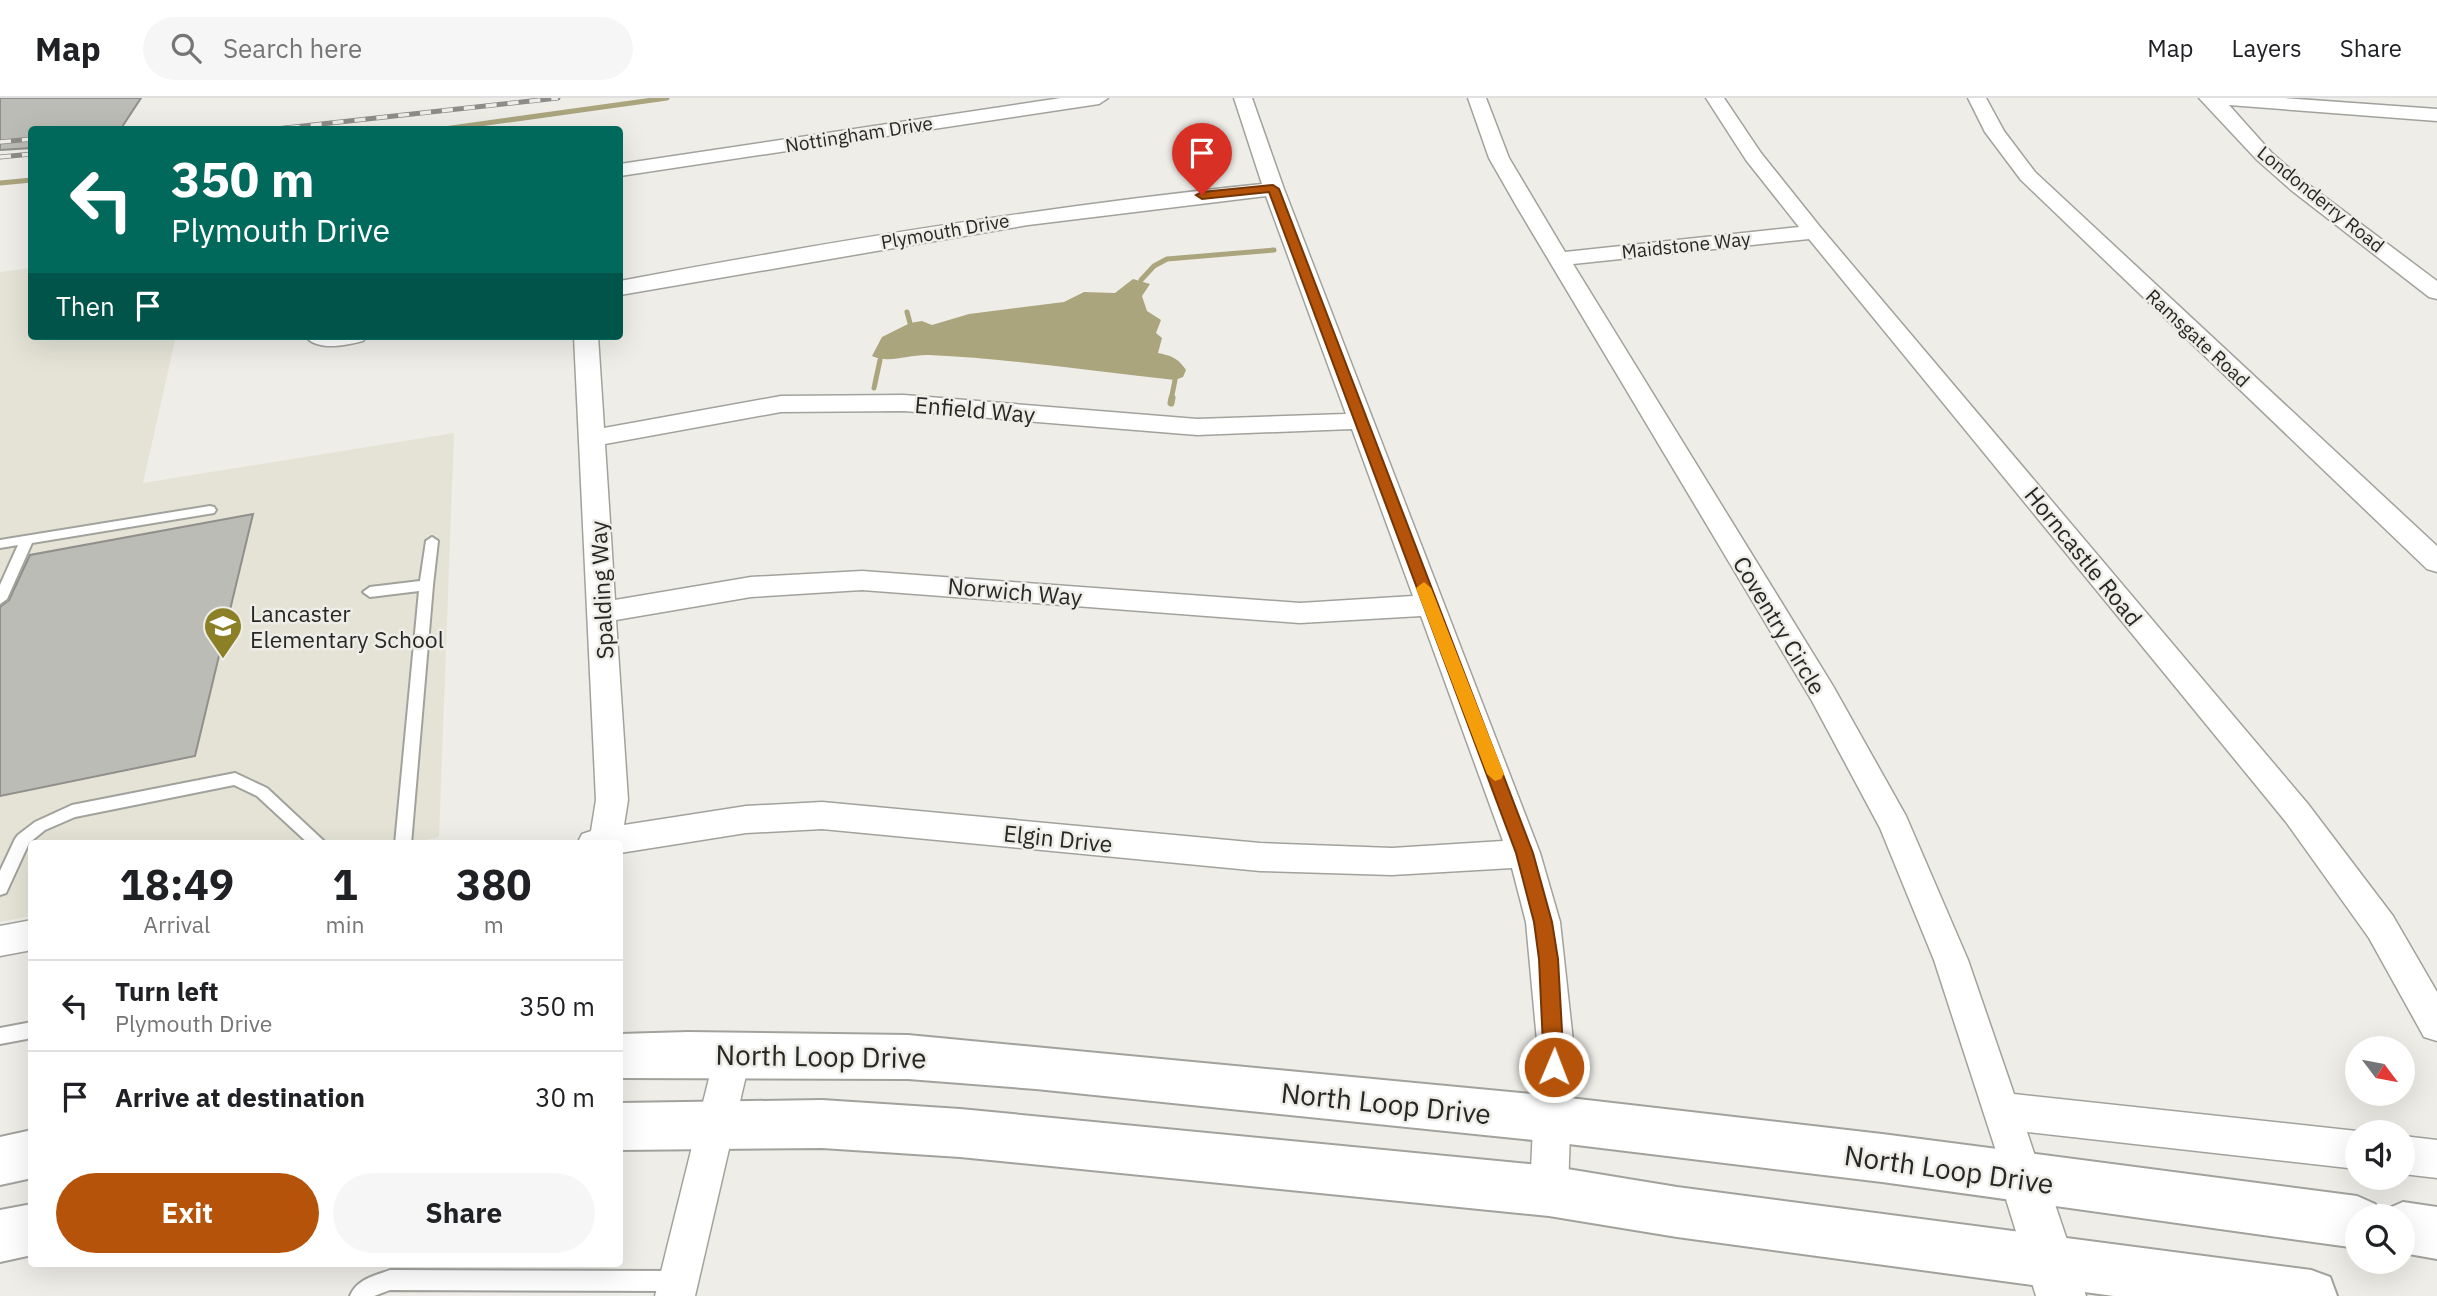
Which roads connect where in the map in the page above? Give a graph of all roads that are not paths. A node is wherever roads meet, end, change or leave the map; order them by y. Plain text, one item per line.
1 (1099, 98) edge
2 (1243, 98) edge
3 (1477, 98) edge
4 (1715, 98) edge
5 (1977, 98) edge
6 (2210, 98) edge
7 (2437, 115) edge
8 (623, 170) edge
9 (1273, 189) junction
10 (1814, 232) junction
11 (1559, 258) junction
12 (623, 287) edge
13 (2437, 292) edge
14 (586, 340) edge
15 (1360, 421) junction
16 (593, 438) junction
17 (210, 510) dead end
18 (27, 540) junction
19 (432, 541) dead end
20 (0, 544) edge
21 (2437, 562) edge
22 (426, 585) junction
23 (370, 592) dead end
24 (0, 599) edge
25 (1430, 605) junction
26 (603, 613) junction
27 (316, 840) edge
28 (403, 840) edge
29 (602, 840) edge
30 (614, 840) edge
31 (1524, 853) junction
32 (0, 888) edge
33 (28, 936) edge
34 (0, 941) edge
35 (2437, 1025) edge
36 (28, 1031) edge
37 (0, 1036) edge
38 (733, 1054) junction
39 (623, 1056) edge
40 (2001, 1111) junction
41 (1552, 1119) junction
42 (716, 1125) junction
43 (623, 1127) edge
44 (2345, 1149) edge
45 (28, 1155) edge
46 (2415, 1156) edge
47 (2437, 1159) edge
48 (0, 1161) edge
49 (2024, 1180) junction
50 (1549, 1191) junction
51 (2345, 1221) edge
52 (28, 1229) edge
53 (2415, 1230) edge
54 (2437, 1233) edge
55 (0, 1236) edge
56 (2056, 1278) edge
57 (677, 1289) edge
58 (360, 1296) edge
59 (2311, 1296) edge

1 - 8 street, Nottingham Drive
2 - 9 street
3 - 11 street, Coventry Circle
4 - 10 street, Horncastle Road
5 - 21 street, Ramsgate Road
6 - 7 street
6 - 13 street, Londonderry Road
9 - 12 street, Plymouth Drive
9 - 15 street
10 - 11 street, Maidstone Way
10 - 35 street, Horncastle Road
11 - 40 street, Coventry Circle
14 - 16 street, Spalding Way
15 - 16 street, Enfield Way
15 - 25 street
16 - 26 street, Spalding Way
17 - 18 lane
18 - 20 lane
18 - 24 lane
19 - 22 lane
22 - 23 lane
22 - 28 lane
25 - 26 street, Norwich Way
25 - 31 street
26 - 29 street, Spalding Way
27 - 32 lane
30 - 31 street, Elgin Drive
31 - 41 street
33 - 34 street
36 - 37 lane
38 - 39 main road, North Loop Drive
38 - 41 main road, North Loop Drive
38 - 42 street
40 - 44 street
40 - 49 street, Coventry Circle
41 - 49 main road, North Loop Drive
41 - 50 street
42 - 43 main road
42 - 50 main road
42 - 57 street
45 - 48 main road
46 - 47 street
49 - 51 main road, North Loop Drive
49 - 56 street
50 - 56 main road
52 - 55 main road
53 - 54 main road
56 - 59 main road
57 - 58 lane

